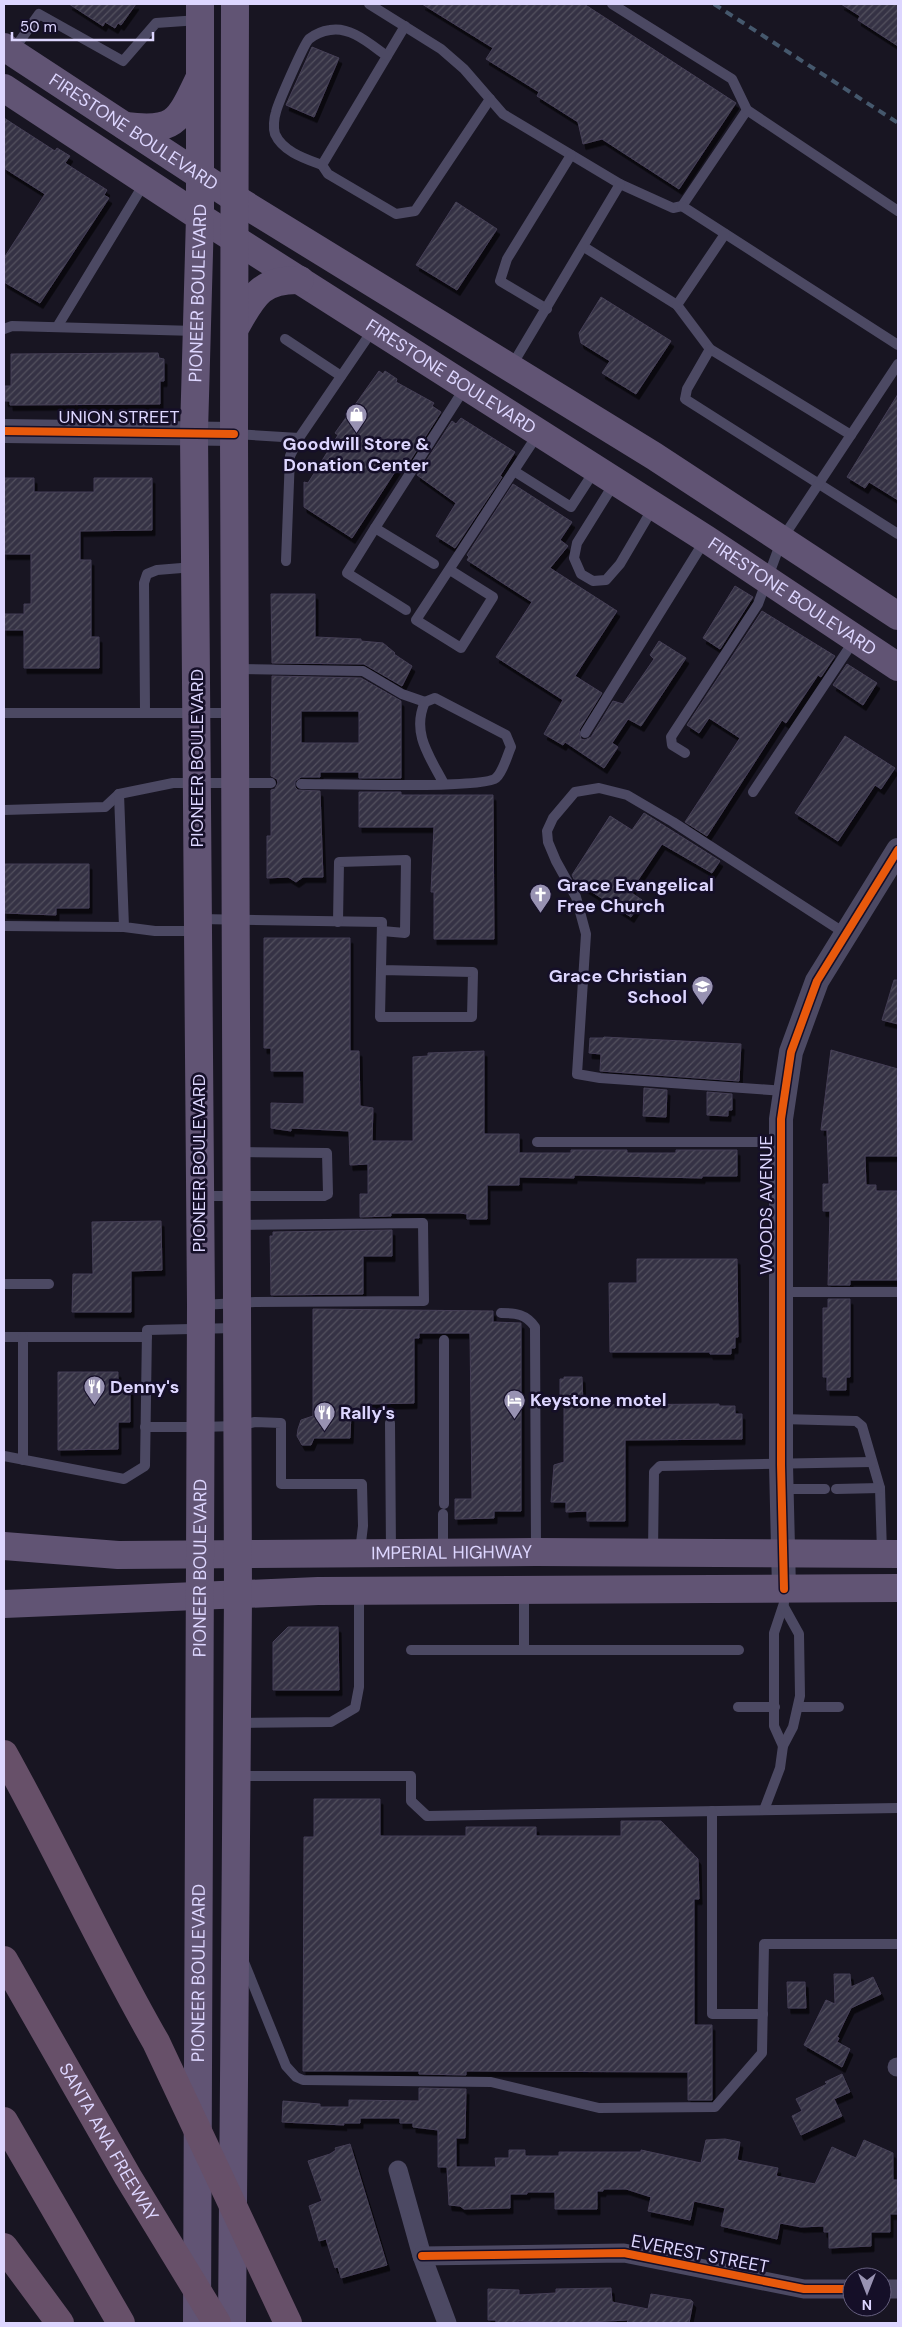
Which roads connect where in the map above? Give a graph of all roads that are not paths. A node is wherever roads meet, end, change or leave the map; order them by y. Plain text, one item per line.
1 (235, 4) edge
2 (369, 4) edge
3 (612, 4) edge
4 (200, 12) edge
5 (405, 26) junction
6 (8, 49) edge
7 (387, 56) junction
8 (199, 78) junction
9 (6, 94) edge
10 (490, 99) junction
11 (747, 110) junction
12 (125, 126) junction
13 (571, 155) junction
14 (322, 165) junction
15 (199, 173) junction
16 (145, 181) junction
17 (620, 184) junction
18 (236, 199) junction
19 (682, 206) junction
20 (898, 211) edge
21 (200, 217) junction
22 (725, 234) junction
23 (236, 238) junction
24 (584, 247) junction
25 (300, 280) junction
26 (677, 305) junction
27 (547, 309) junction
28 (57, 327) junction
29 (374, 327) junction
30 (235, 328) junction
31 (4, 329) edge
32 (197, 331) junction
33 (285, 339) dead end
34 (898, 345) edge
35 (710, 350) junction
36 (898, 364) edge
37 (511, 368) junction
38 (341, 376) junction
39 (466, 386) junction
40 (4, 431) edge
41 (194, 432) junction
42 (540, 432) junction
43 (234, 434) junction
44 (851, 435) junction
45 (299, 438) junction
46 (514, 471) junction
47 (606, 475) junction
48 (819, 483) junction
49 (654, 506) junction
50 (376, 528) junction
51 (898, 534) edge
52 (706, 539) junction
53 (782, 539) junction
54 (286, 562) dead end
55 (434, 564) dead end
56 (195, 567) junction
57 (450, 570) junction
58 (767, 579) junction
59 (406, 610) dead end
60 (898, 616) edge
61 (855, 639) junction
62 (898, 666) edge
63 (235, 670) junction
64 (425, 702) junction
65 (145, 712) junction
66 (196, 712) junction
67 (235, 712) junction
68 (4, 713) edge
69 (585, 733) dead end
70 (685, 752) dead end
71 (196, 783) junction
72 (271, 783) dead end
73 (236, 784) junction
74 (301, 784) dead end
75 (444, 784) junction
76 (753, 792) dead end
77 (119, 794) junction
78 (4, 810) edge
79 (898, 850) edge
80 (236, 920) junction
81 (338, 922) junction
82 (198, 925) junction
83 (4, 926) edge
84 (124, 927) junction
85 (382, 931) junction
86 (846, 934) junction
87 (381, 970) junction
88 (785, 1091) junction
89 (537, 1142) dead end
90 (781, 1142) junction
91 (237, 1152) junction
92 (200, 1196) junction
93 (237, 1196) junction
94 (237, 1224) junction
95 (4, 1284) edge
96 (49, 1284) dead end
97 (782, 1292) junction
98 (898, 1292) edge
99 (501, 1313) dead end
100 (237, 1316) junction
101 (200, 1317) junction
102 (4, 1337) edge
103 (23, 1337) junction
104 (147, 1337) junction
105 (444, 1340) dead end
106 (781, 1419) junction
107 (390, 1423) dead end
108 (237, 1426) junction
109 (145, 1427) junction
110 (200, 1428) junction
111 (4, 1456) edge
112 (22, 1460) junction
113 (872, 1462) junction
114 (781, 1465) junction
115 (880, 1488) junction
116 (782, 1489) junction
117 (4, 1546) edge
118 (536, 1552) junction
119 (359, 1553) junction
120 (391, 1553) junction
121 (443, 1553) junction
122 (653, 1553) junction
123 (200, 1554) junction
124 (238, 1554) junction
125 (890, 1554) edge
126 (784, 1555) junction
127 (898, 1588) edge
128 (524, 1590) junction
129 (359, 1591) junction
130 (238, 1596) junction
131 (200, 1597) junction
132 (784, 1598) junction
133 (4, 1604) edge
134 (411, 1650) dead end
135 (524, 1650) junction
136 (738, 1650) dead end
137 (738, 1707) dead end
138 (775, 1707) junction
139 (798, 1707) junction
140 (839, 1707) dead end
141 (236, 1723) junction
142 (783, 1746) junction
143 (4, 1754) edge
144 (236, 1776) junction
145 (898, 1808) edge
146 (764, 1810) junction
147 (712, 1811) junction
148 (235, 1941) junction
149 (898, 1944) edge
150 (4, 1960) edge
151 (763, 2014) junction
152 (4, 2121) edge
153 (398, 2170) dead end
154 (4, 2247) edge
155 (422, 2256) junction
156 (842, 2289) edge
157 (60, 2323) edge
158 (121, 2323) edge
159 (197, 2323) edge
160 (217, 2323) edge
161 (232, 2323) edge
162 (288, 2323) edge
163 (448, 2323) edge

1 - 18 main road, PIONEER BOULEVARD
2 - 5 lane
3 - 11 lane
4 - 6 lane
4 - 8 main road, PIONEER BOULEVARD
5 - 7 lane
5 - 10 lane
6 - 12 main road, FIRESTONE BOULEVARD
7 - 14 lane
7 - 14 lane
8 - 12 main road
8 - 15 main road, PIONEER BOULEVARD
9 - 16 main road, FIRESTONE BOULEVARD
10 - 13 lane
10 - 14 lane
11 - 19 lane
11 - 20 lane
12 - 15 main road, FIRESTONE BOULEVARD
13 - 17 lane
13 - 27 lane
15 - 18 main road, FIRESTONE BOULEVARD
15 - 21 main road, PIONEER BOULEVARD
16 - 21 main road, FIRESTONE BOULEVARD
16 - 28 lane
17 - 19 lane
17 - 24 lane
18 - 23 main road, PIONEER BOULEVARD
18 - 37 main road, FIRESTONE BOULEVARD
19 - 22 lane
21 - 23 main road, FIRESTONE BOULEVARD
21 - 32 main road, PIONEER BOULEVARD
22 - 26 lane
22 - 34 lane
23 - 25 main road, FIRESTONE BOULEVARD
23 - 30 main road, PIONEER BOULEVARD
24 - 26 lane
24 - 27 lane
25 - 29 main road, FIRESTONE BOULEVARD
25 - 30 main road
26 - 35 lane
27 - 37 lane
28 - 31 lane
28 - 32 lane
29 - 38 lane
29 - 39 main road, FIRESTONE BOULEVARD
30 - 43 main road, PIONEER BOULEVARD
32 - 41 main road, PIONEER BOULEVARD
33 - 38 lane
35 - 44 lane
35 - 48 lane
36 - 44 lane
37 - 53 main road, FIRESTONE BOULEVARD
38 - 45 lane
39 - 42 main road, FIRESTONE BOULEVARD
39 - 50 lane
40 - 41 street, UNION STREET
41 - 43 street, UNION STREET
41 - 56 main road, PIONEER BOULEVARD
42 - 46 lane
42 - 47 main road, FIRESTONE BOULEVARD
43 - 45 lane
43 - 63 main road, PIONEER BOULEVARD
44 - 48 lane
45 - 54 lane
46 - 47 lane
46 - 57 lane
47 - 49 main road, FIRESTONE BOULEVARD
47 - 49 lane
48 - 51 lane
48 - 53 lane
49 - 52 main road, FIRESTONE BOULEVARD
50 - 55 lane
50 - 59 lane
52 - 58 main road, FIRESTONE BOULEVARD
52 - 69 lane
53 - 58 lane
53 - 60 main road, FIRESTONE BOULEVARD
56 - 65 lane
56 - 66 main road, PIONEER BOULEVARD
57 - 57 lane
58 - 61 main road, FIRESTONE BOULEVARD
58 - 70 lane
61 - 62 main road, FIRESTONE BOULEVARD
61 - 76 lane
63 - 64 lane
63 - 67 main road, PIONEER BOULEVARD
64 - 75 lane
64 - 75 lane
65 - 66 lane
65 - 68 lane
66 - 67 lane
66 - 71 main road, PIONEER BOULEVARD
67 - 73 main road, PIONEER BOULEVARD
71 - 73 lane
71 - 77 lane
71 - 82 main road, PIONEER BOULEVARD
72 - 73 lane
73 - 80 main road, PIONEER BOULEVARD
74 - 75 lane
77 - 78 lane
77 - 84 lane
79 - 86 street, WOODS AVENUE
80 - 81 lane
80 - 82 lane
80 - 91 main road, PIONEER BOULEVARD
81 - 85 lane
81 - 85 lane
82 - 84 lane
82 - 92 main road, PIONEER BOULEVARD
83 - 84 lane
85 - 87 lane
86 - 88 street, WOODS AVENUE
86 - 88 lane
87 - 87 lane
88 - 90 street, WOODS AVENUE
89 - 90 lane
90 - 97 street, WOODS AVENUE
91 - 93 main road, PIONEER BOULEVARD
91 - 93 lane
92 - 93 lane
92 - 101 main road, PIONEER BOULEVARD
93 - 94 main road, PIONEER BOULEVARD
94 - 100 main road, PIONEER BOULEVARD
94 - 100 lane
95 - 96 lane
97 - 98 lane
97 - 106 street, WOODS AVENUE
99 - 118 lane
100 - 101 lane
100 - 101 lane
100 - 108 main road, PIONEER BOULEVARD
101 - 104 lane
101 - 110 main road, PIONEER BOULEVARD
102 - 103 lane
103 - 104 lane
103 - 112 lane
104 - 109 lane
105 - 121 lane
106 - 113 lane
106 - 114 street, WOODS AVENUE
107 - 120 lane
108 - 110 lane
108 - 119 lane
108 - 124 main road, PIONEER BOULEVARD
109 - 110 lane
109 - 112 lane
110 - 123 main road, PIONEER BOULEVARD
111 - 112 lane
113 - 114 lane
113 - 115 lane
114 - 116 street, WOODS AVENUE
114 - 122 lane
115 - 116 lane
115 - 125 lane
116 - 126 street, WOODS AVENUE
117 - 123 main road, IMPERIAL HIGHWAY
118 - 121 main road, IMPERIAL HIGHWAY
118 - 122 main road, IMPERIAL HIGHWAY
119 - 120 main road, IMPERIAL HIGHWAY
119 - 124 main road, IMPERIAL HIGHWAY
120 - 121 main road, IMPERIAL HIGHWAY
122 - 126 main road, IMPERIAL HIGHWAY
123 - 124 main road, IMPERIAL HIGHWAY
123 - 131 main road, PIONEER BOULEVARD
124 - 130 main road, PIONEER BOULEVARD
125 - 126 main road, IMPERIAL HIGHWAY
126 - 132 street, WOODS AVENUE
127 - 132 main road
128 - 129 main road
128 - 132 main road
128 - 135 lane
129 - 130 main road
129 - 141 lane
130 - 131 main road
130 - 141 main road, PIONEER BOULEVARD
131 - 133 main road
131 - 159 main road, PIONEER BOULEVARD
132 - 138 lane
132 - 139 lane
134 - 135 lane
135 - 136 lane
137 - 138 lane
138 - 142 lane
139 - 140 lane
139 - 142 lane
141 - 144 main road, PIONEER BOULEVARD
142 - 146 lane
143 - 162 highway
144 - 147 lane
144 - 148 main road, PIONEER BOULEVARD
145 - 146 lane
146 - 147 lane
147 - 151 lane
148 - 151 lane
148 - 161 main road, PIONEER BOULEVARD
149 - 151 lane
150 - 160 highway, SANTA ANA FREEWAY
152 - 158 highway
153 - 155 street
154 - 157 highway
155 - 156 street, EVEREST STREET
155 - 163 street

